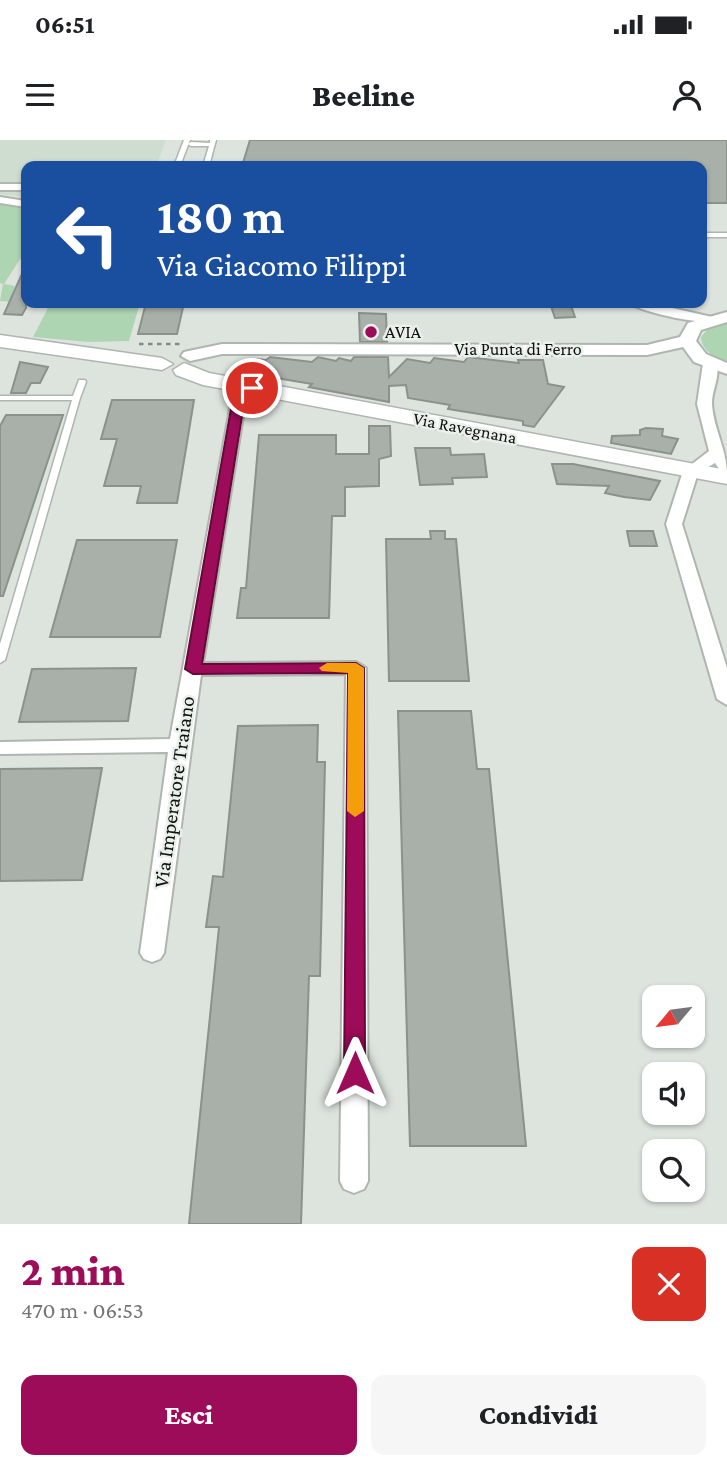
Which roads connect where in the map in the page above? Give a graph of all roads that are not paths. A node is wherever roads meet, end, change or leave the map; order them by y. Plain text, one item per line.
1 (190, 141) edge
2 (213, 142) edge
3 (180, 161) edge
4 (184, 161) edge
5 (207, 161) edge
6 (0, 187) edge
7 (21, 187) edge
8 (2, 200) edge
9 (21, 202) edge
10 (707, 235) edge
11 (727, 235) edge
12 (647, 308) edge
13 (654, 308) edge
14 (721, 318) edge
15 (688, 337) junction
16 (0, 341) edge
17 (647, 350) junction
18 (712, 363) edge
19 (185, 365) junction
20 (727, 378) edge
21 (82, 382) dead end
22 (709, 384) junction
23 (252, 388) junction
24 (0, 398) edge
25 (76, 398) junction
26 (716, 453) junction
27 (727, 469) edge
28 (691, 471) junction
29 (727, 477) edge
30 (0, 660) edge
31 (193, 669) junction
32 (727, 699) edge
33 (179, 745) junction
34 (0, 748) edge
35 (152, 953) dead end
36 (354, 1181) dead end

1 - 2 lane
1 - 3 lane
1 - 4 lane
2 - 5 lane
6 - 7 street
8 - 9 street
10 - 11 lane
12 - 15 street
13 - 14 street
14 - 15 street, Via Punta di Ferro
15 - 17 street, Via Punta di Ferro
15 - 18 street
16 - 19 main road, Via Ravegnana
17 - 18 street
17 - 19 street, Via Punta di Ferro
18 - 22 street
19 - 23 main road, Via Ravegnana
20 - 22 street
21 - 25 lane
22 - 26 street
23 - 28 main road, Via Ravegnana
23 - 31 street, Via Imperatore Traiano
24 - 25 lane
25 - 30 lane
26 - 27 street
26 - 28 street
28 - 29 main road, Via Ravegnana
28 - 32 street
31 - 33 street, Via Imperatore Traiano
31 - 36 street
33 - 34 street
33 - 35 street, Via Imperatore Traiano

